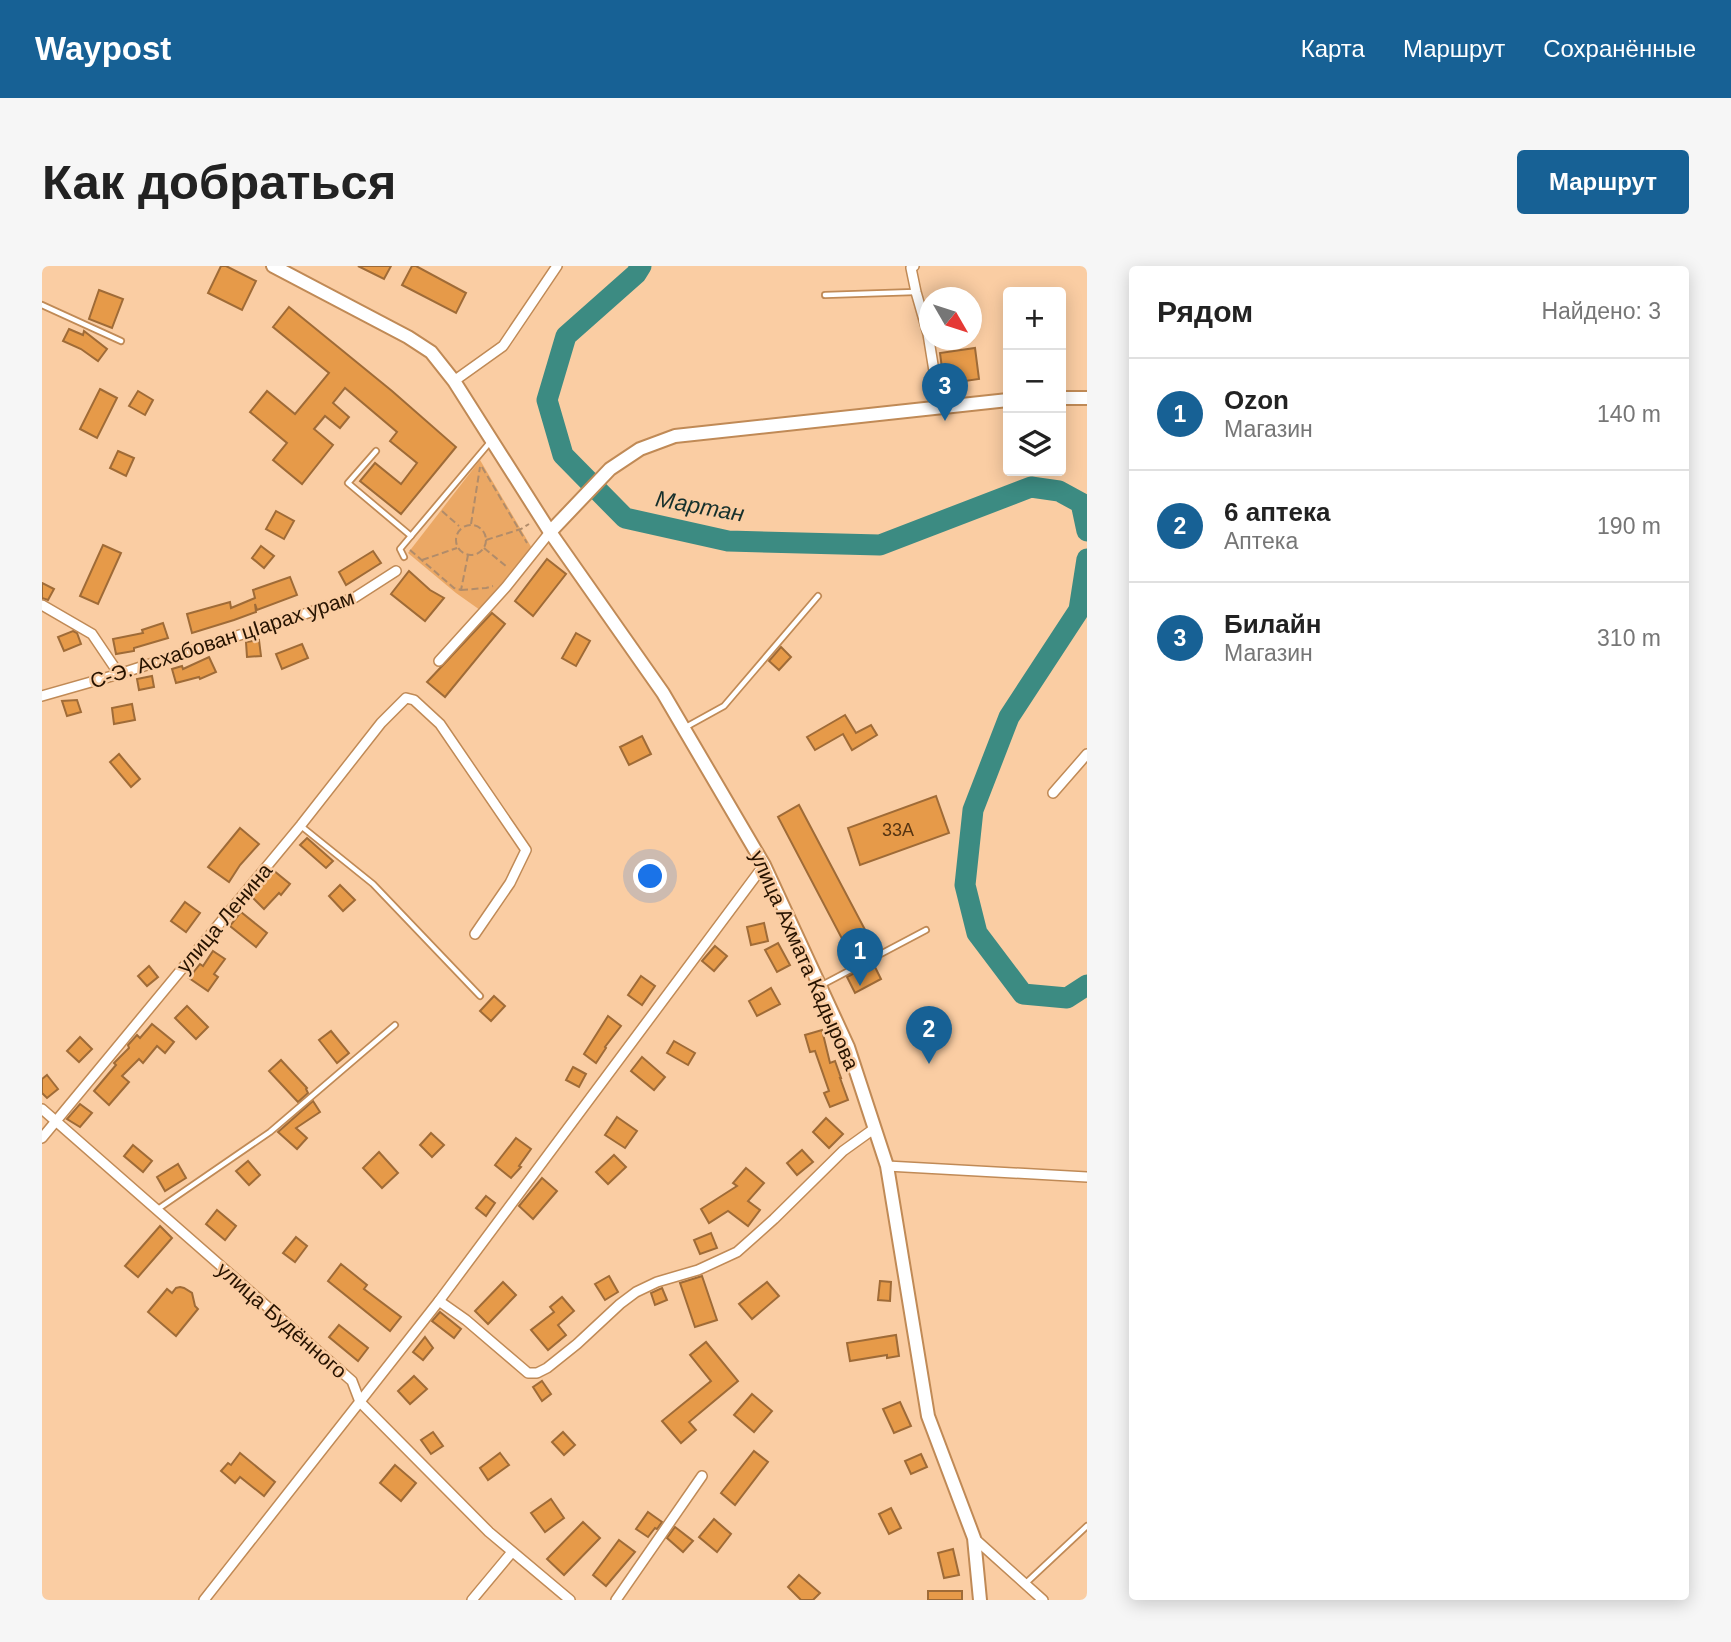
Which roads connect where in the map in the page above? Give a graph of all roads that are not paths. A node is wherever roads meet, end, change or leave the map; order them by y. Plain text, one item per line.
1 (273, 266) edge
2 (557, 266) edge
3 (911, 267) edge
4 (916, 292) junction
5 (825, 295) dead end
6 (42, 305) edge
7 (121, 341) dead end
8 (454, 381) junction
9 (1066, 398) edge
10 (1087, 398) edge
11 (1003, 402) edge
12 (940, 408) junction
13 (492, 441) junction
14 (376, 451) dead end
15 (550, 532) junction
16 (411, 536) junction
17 (404, 557) dead end
18 (397, 571) dead end
19 (818, 596) dead end
20 (42, 605) edge
21 (439, 661) dead end
22 (118, 674) junction
23 (42, 696) edge
24 (684, 729) junction
25 (1087, 754) edge
26 (1053, 793) dead end
27 (301, 825) junction
28 (764, 865) junction
29 (926, 930) dead end
30 (475, 934) dead end
31 (820, 986) junction
32 (480, 996) dead end
33 (395, 1025) dead end
34 (42, 1109) edge
35 (56, 1121) junction
36 (875, 1128) junction
37 (42, 1138) edge
38 (887, 1166) junction
39 (1087, 1177) edge
40 (157, 1210) junction
41 (439, 1301) junction
42 (360, 1402) junction
43 (702, 1476) dead end
44 (1087, 1526) edge
45 (974, 1538) junction
46 (512, 1552) junction
47 (1025, 1584) junction
48 (204, 1600) edge
49 (472, 1600) edge
50 (570, 1600) edge
51 (616, 1600) edge
52 (980, 1600) edge
53 (1043, 1600) edge

1 - 8 main road, улица Ахмата Кадырова
2 - 8 street
3 - 4 street
4 - 5 lane
4 - 12 street
6 - 7 lane
8 - 13 main road, улица Ахмата Кадырова
9 - 10 main road
11 - 12 main road
12 - 15 main road
13 - 15 main road, улица Ахмата Кадырова
13 - 16 lane
14 - 16 lane
15 - 21 street
15 - 24 main road, улица Ахмата Кадырова
16 - 17 lane
18 - 22 street, С-Э. Асхабован цIарах урам
19 - 24 lane
20 - 22 street
22 - 23 street, С-Э. Асхабован цIарах урам
24 - 28 main road, улица Ахмата Кадырова
25 - 26 street
27 - 30 street, улица Ленина
27 - 32 lane
27 - 35 street, улица Ленина
28 - 31 main road, улица Ахмата Кадырова
28 - 41 street
29 - 31 lane
31 - 36 main road, улица Ахмата Кадырова
33 - 40 lane
34 - 35 street, улица Будённого
35 - 37 street, улица Ленина
35 - 40 street, улица Будённого
36 - 38 main road, улица Ахмата Кадырова
36 - 41 street
38 - 39 street
38 - 45 main road, улица Ахмата Кадырова
40 - 42 street, улица Будённого
41 - 42 street
42 - 46 street, улица Будённого
42 - 48 street
43 - 51 street
44 - 47 lane
45 - 47 street
45 - 52 main road, улица Ахмата Кадырова
46 - 49 street
46 - 50 street, улица Будённого
47 - 53 street

